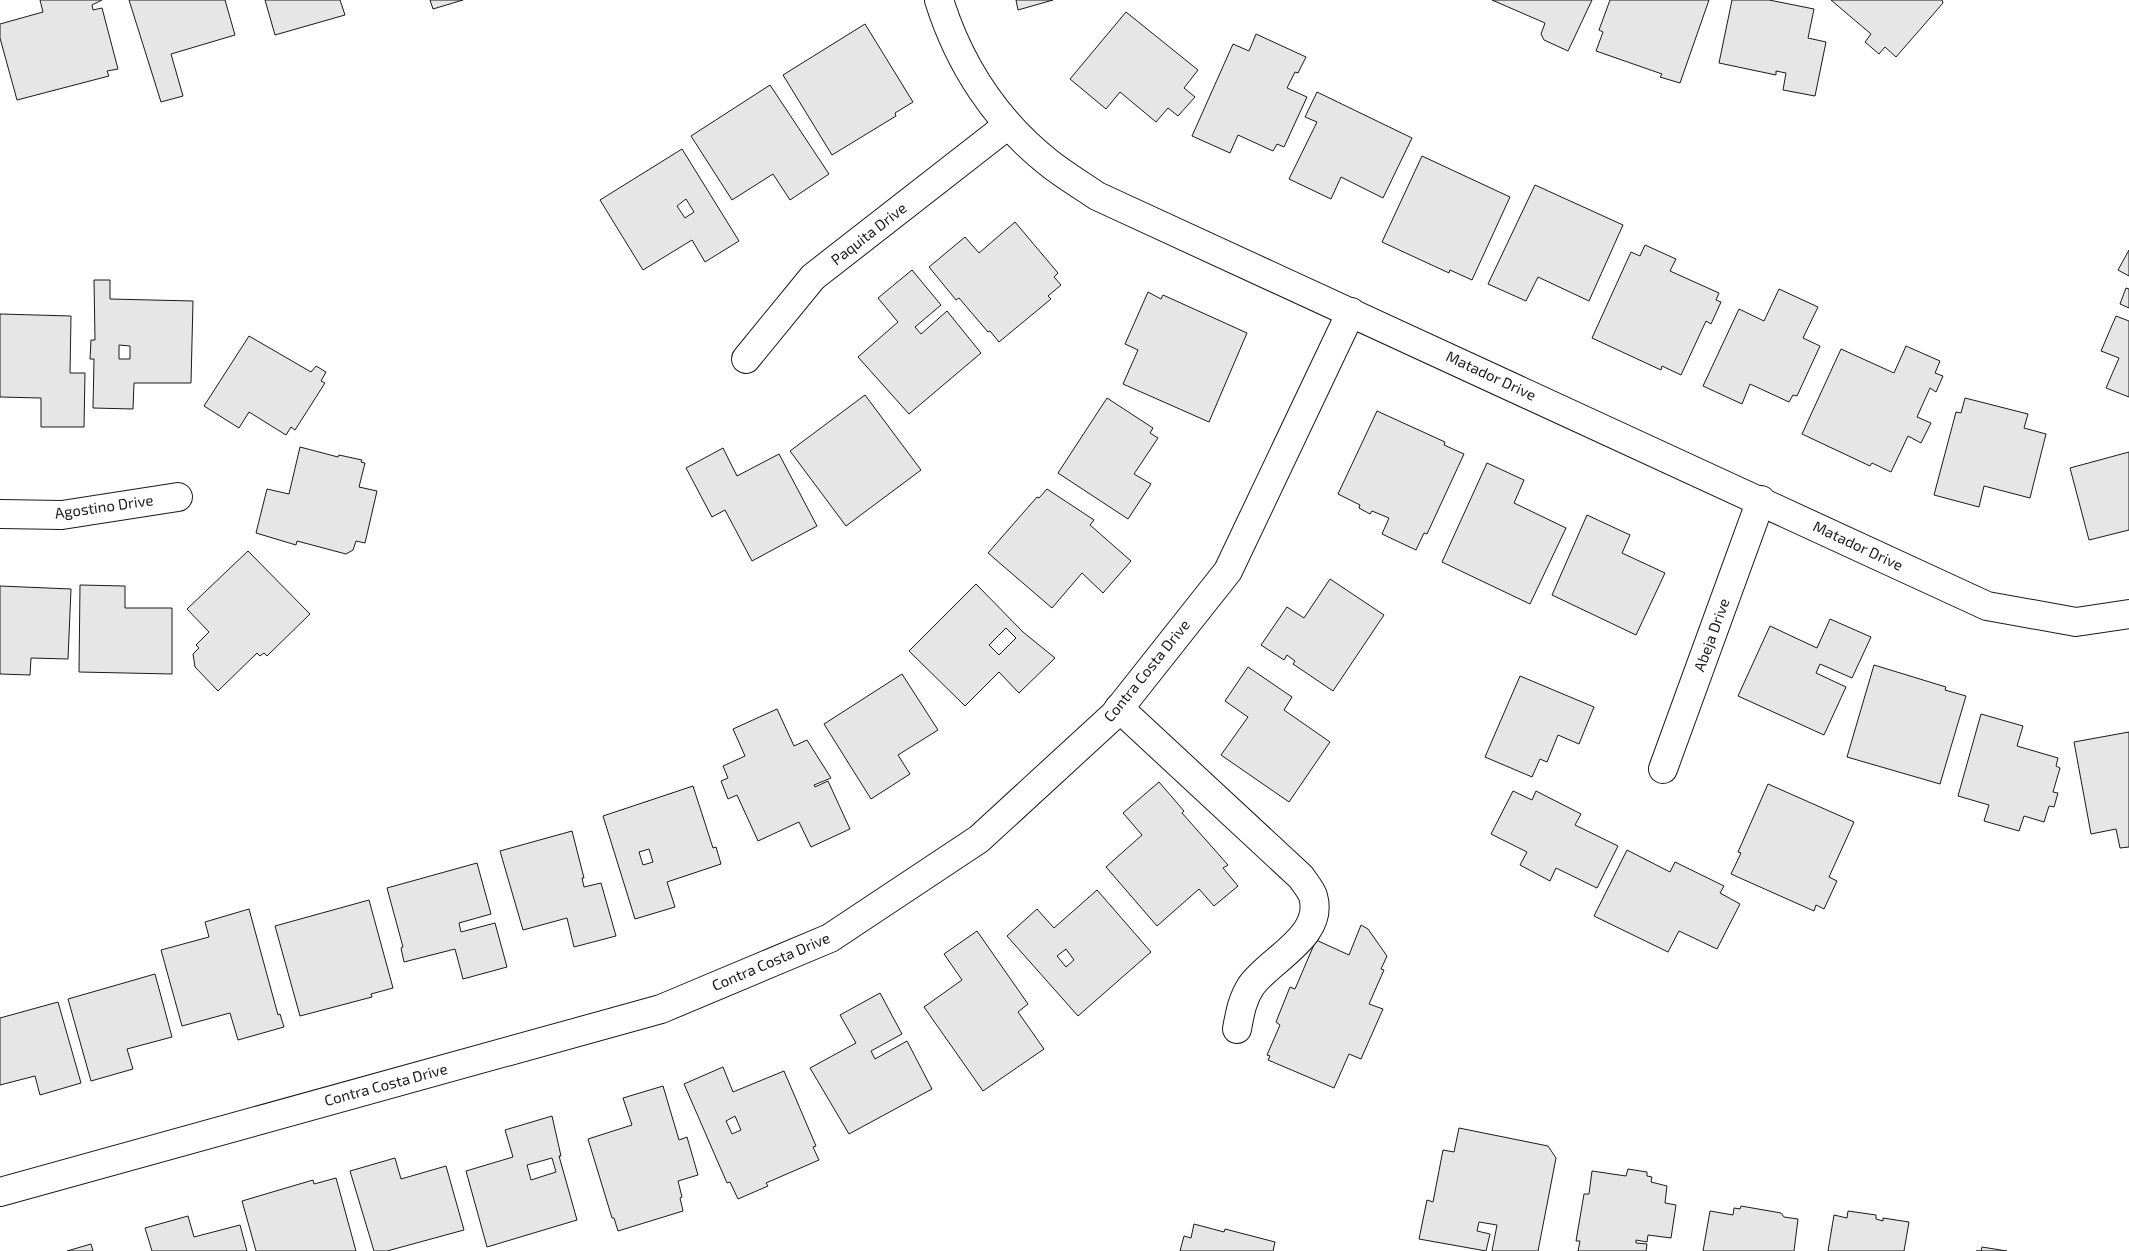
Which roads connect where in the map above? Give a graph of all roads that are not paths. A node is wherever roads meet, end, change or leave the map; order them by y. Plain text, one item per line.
1 (939, 0) edge
2 (1008, 125) junction
3 (1351, 312) junction
4 (746, 358) dead end
5 (178, 497) dead end
6 (1761, 500) junction
7 (0, 514) edge
8 (2129, 614) edge
9 (1119, 708) junction
10 (1663, 769) dead end
11 (1237, 1029) dead end
12 (0, 1192) edge

1 - 2 street, Matador Drive
2 - 3 street, Matador Drive
2 - 4 street, Paquita Drive
3 - 6 street, Matador Drive
3 - 9 street, Contra Costa Drive
5 - 7 street, Agostino Drive
6 - 8 street, Matador Drive
6 - 10 street, Abeja Drive
9 - 11 street
9 - 12 street, Contra Costa Drive

